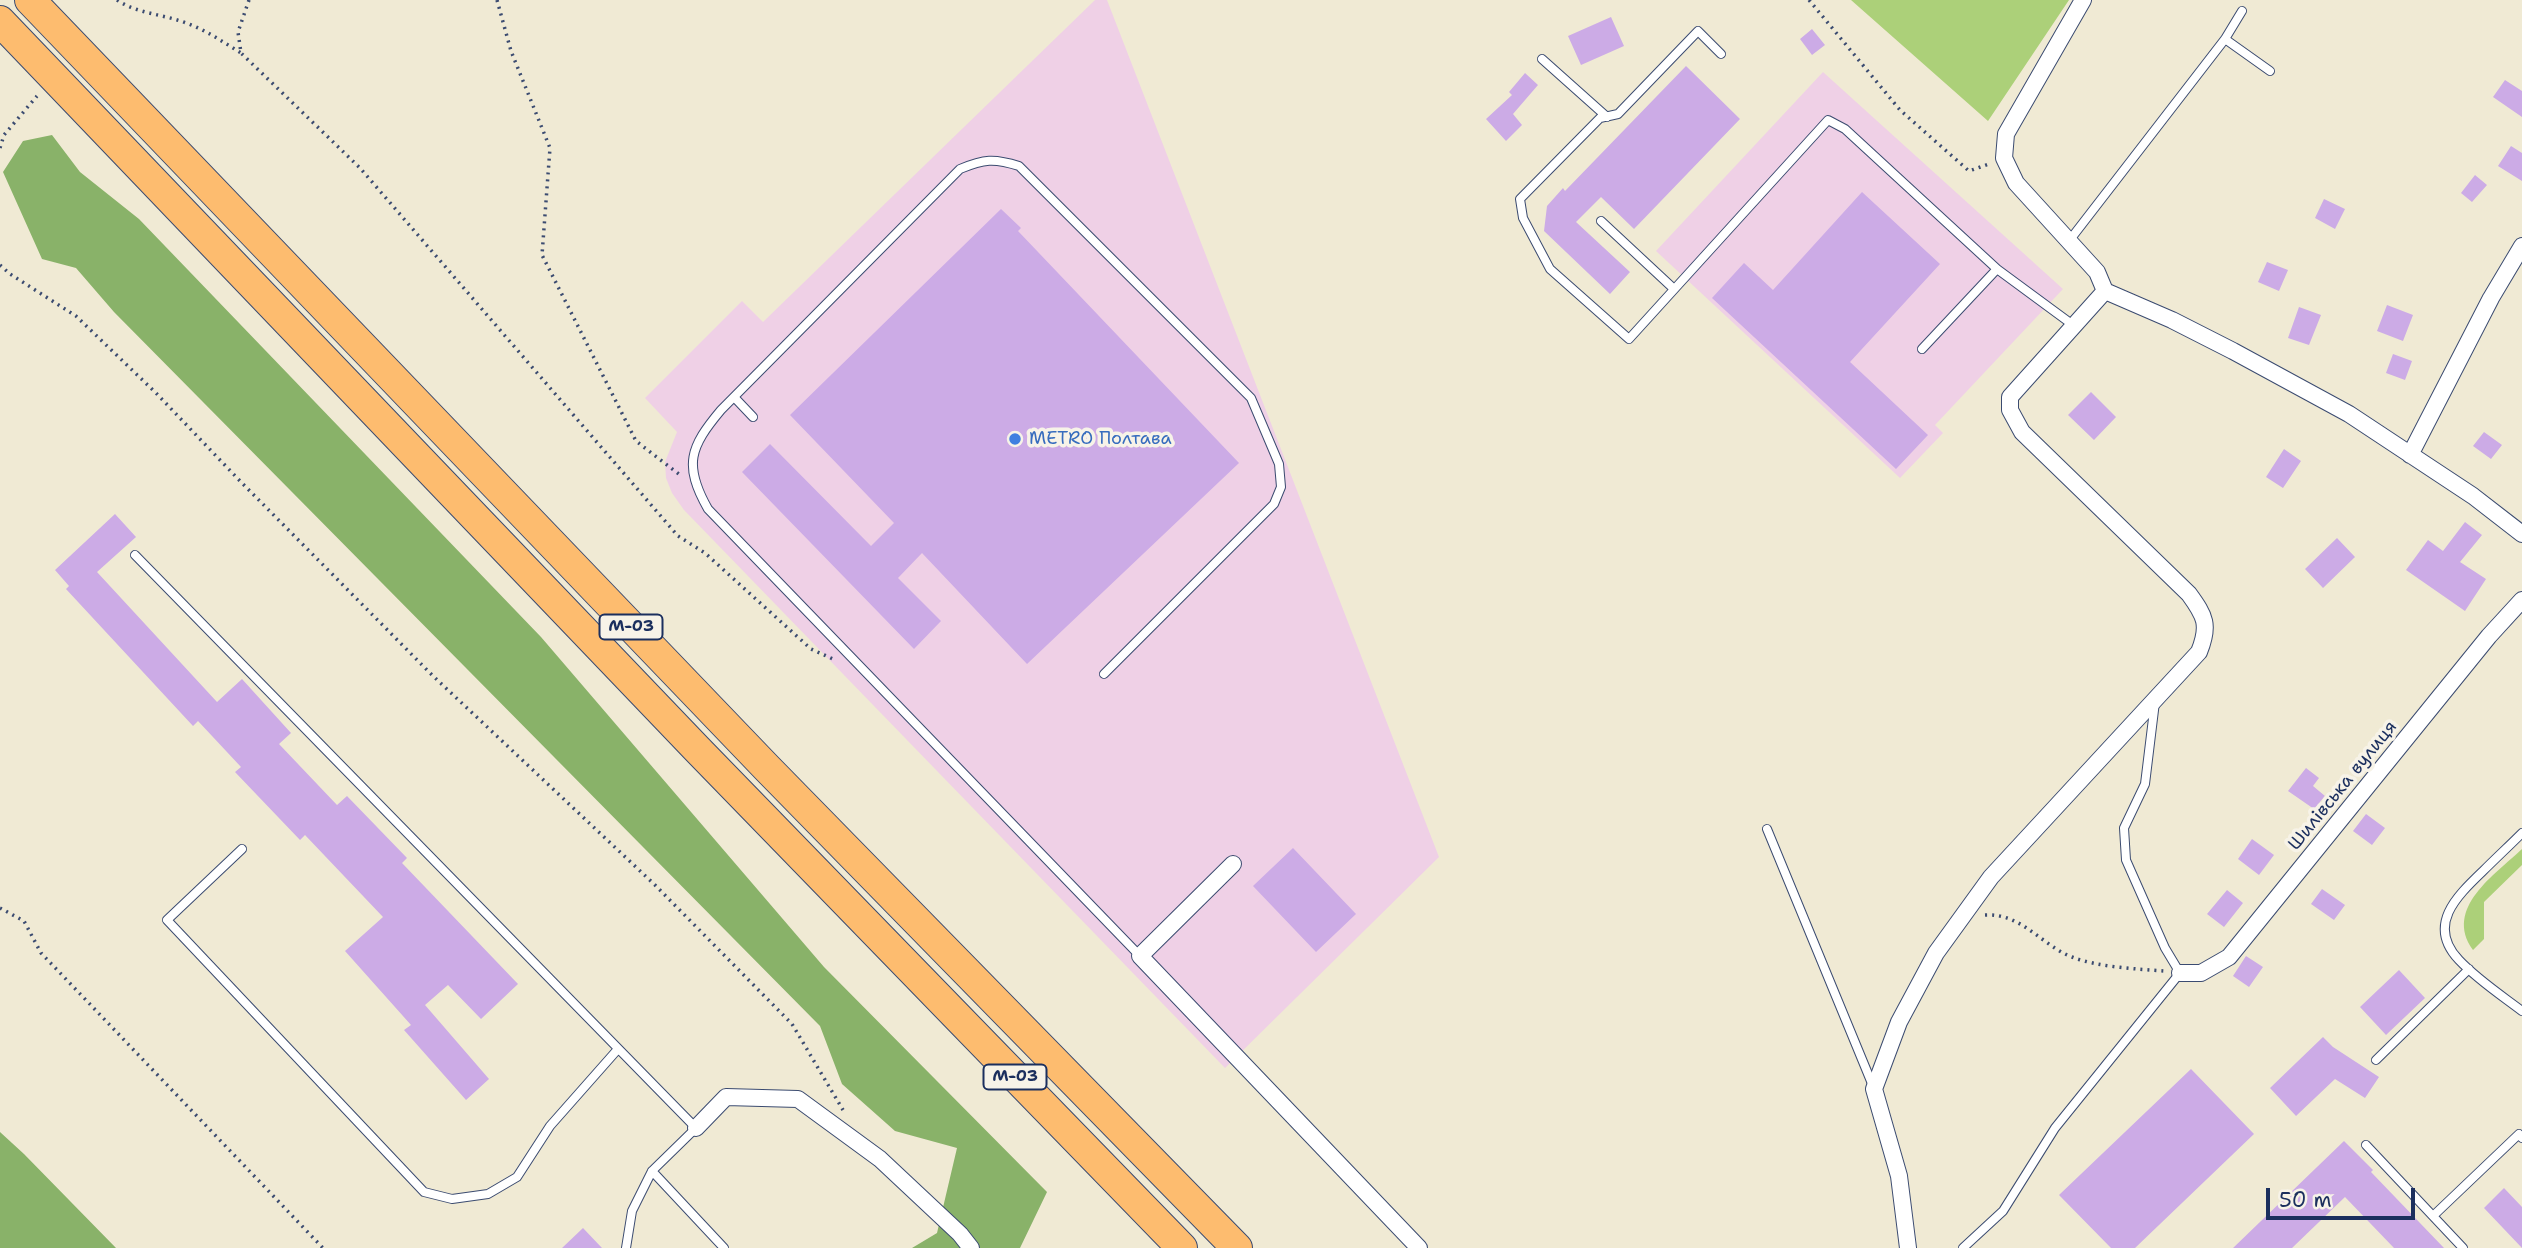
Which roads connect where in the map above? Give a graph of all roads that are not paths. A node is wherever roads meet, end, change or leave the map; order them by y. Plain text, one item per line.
1 (30, 0) edge
2 (2083, 0) edge
3 (2242, 11) dead end
4 (0, 21) edge
5 (2225, 39) junction
6 (1721, 54) dead end
7 (1542, 59) dead end
8 (2270, 71) dead end
9 (1607, 117) junction
10 (1601, 221) dead end
11 (2069, 241) junction
12 (2522, 246) edge
13 (1997, 270) junction
14 (1674, 289) junction
15 (2105, 291) junction
16 (2073, 325) junction
17 (1922, 349) dead end
18 (734, 397) junction
19 (753, 417) dead end
20 (2410, 455) junction
21 (2522, 534) edge
22 (135, 555) dead end
23 (2522, 600) edge
24 (1104, 674) dead end
25 (2156, 697) junction
26 (1767, 829) dead end
27 (2522, 833) edge
28 (242, 849) dead end
29 (1233, 864) dead end
30 (1140, 956) junction
31 (2469, 970) junction
32 (2180, 972) junction
33 (2522, 1012) edge
34 (618, 1049) junction
35 (2376, 1060) dead end
36 (1874, 1089) junction
37 (696, 1128) junction
38 (2522, 1138) edge
39 (2366, 1145) dead end
40 (652, 1171) junction
41 (2433, 1216) junction
42 (626, 1248) edge
43 (724, 1248) edge
44 (971, 1248) edge
45 (1182, 1248) edge
46 (1237, 1248) edge
47 (1419, 1248) edge
48 (1908, 1248) edge
49 (1963, 1248) edge
50 (2463, 1248) edge

1 - 46 highway, М-03
2 - 11 street
3 - 5 lane
4 - 45 highway, М-03
5 - 8 lane
5 - 11 lane
6 - 9 lane
7 - 9 lane
9 - 14 lane
10 - 14 lane
11 - 15 street
12 - 20 street
13 - 14 lane
13 - 16 lane
13 - 17 lane
15 - 16 street
15 - 20 street
16 - 25 street
18 - 19 lane
18 - 24 lane
18 - 30 lane
20 - 21 street
22 - 34 lane
23 - 32 street, Шилівська вулиця
25 - 32 lane
25 - 36 street
26 - 36 lane
27 - 31 lane
28 - 34 lane
29 - 30 street
30 - 47 street
31 - 33 lane
31 - 35 lane
32 - 49 lane
34 - 37 lane
36 - 48 street
37 - 40 lane
37 - 44 street
38 - 41 lane
39 - 41 lane
40 - 42 lane
40 - 43 lane
41 - 50 lane

